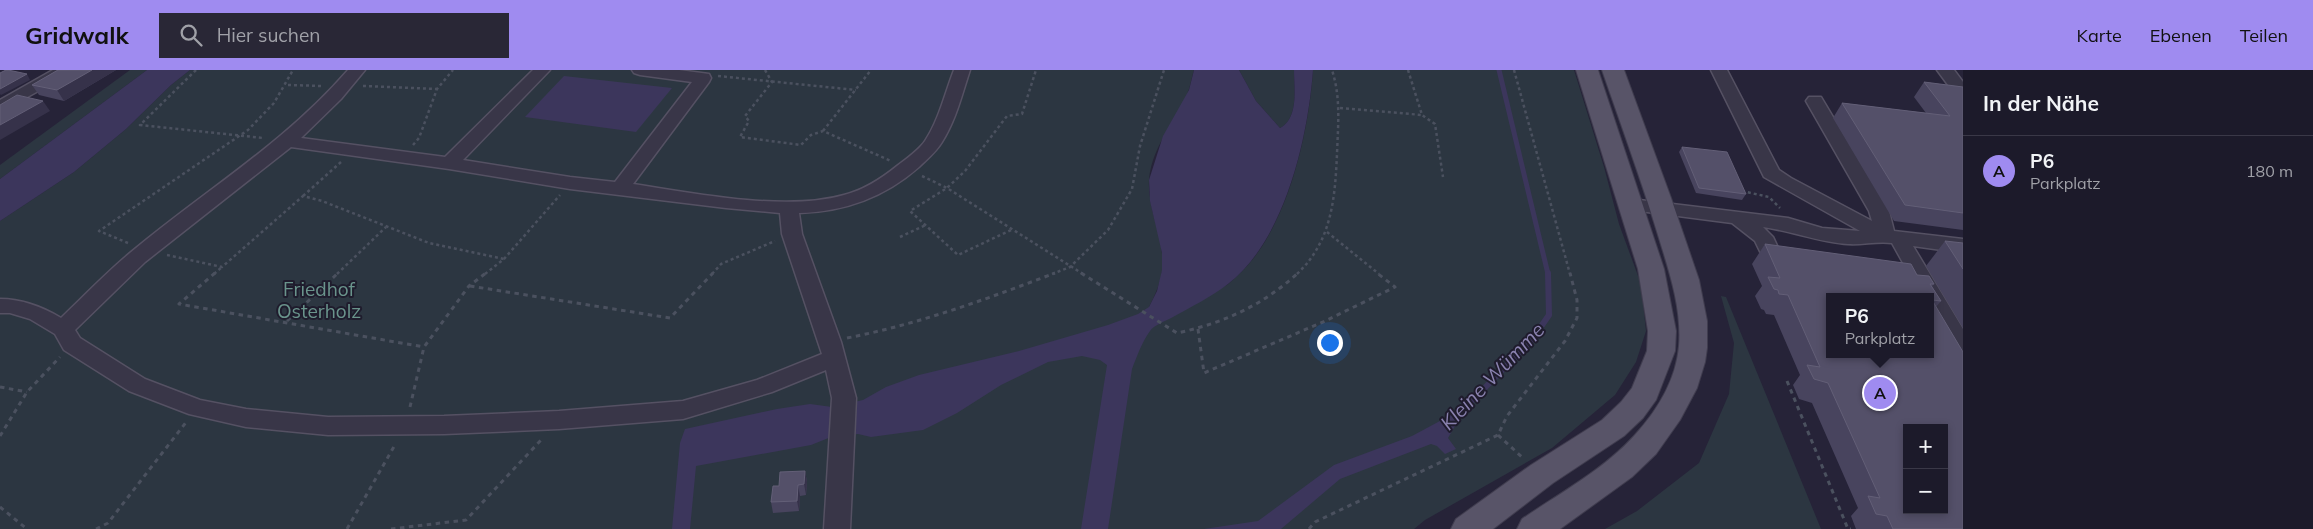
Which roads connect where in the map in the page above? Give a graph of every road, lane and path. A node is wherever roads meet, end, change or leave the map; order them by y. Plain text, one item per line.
1 (65, 70) edge
2 (196, 70) edge
3 (293, 70) edge
4 (357, 70) edge
5 (454, 70) edge
6 (542, 70) edge
7 (640, 70) edge
8 (764, 70) edge
9 (871, 70) edge
10 (962, 70) edge
11 (1036, 70) edge
12 (1164, 70) edge
13 (1332, 70) edge
14 (1408, 70) edge
15 (1514, 70) edge
16 (1587, 70) edge
17 (1613, 70) edge
18 (1719, 70) edge
19 (1945, 70) edge
20 (703, 78) junction
21 (772, 82) junction
22 (856, 90) junction
23 (1963, 93) edge
24 (1815, 100) dead end
25 (0, 106) edge
26 (1340, 108) junction
27 (1422, 115) junction
28 (823, 131) junction
29 (241, 136) junction
30 (286, 141) junction
31 (354, 150) junction
32 (404, 156) junction
33 (449, 163) junction
34 (906, 168) junction
35 (1443, 177) dead end
36 (570, 183) junction
37 (620, 188) junction
38 (948, 188) junction
39 (1738, 191) edge
40 (302, 196) junction
41 (1631, 205) junction
42 (1663, 208) junction
43 (789, 209) junction
44 (1738, 218) junction
45 (1788, 224) junction
46 (926, 225) junction
47 (386, 227) junction
48 (1012, 230) junction
49 (1327, 232) junction
50 (792, 234) junction
51 (900, 236) dead end
52 (1892, 237) junction
53 (1963, 246) edge
54 (146, 250) junction
55 (504, 259) junction
56 (1070, 266) junction
57 (1777, 267) edge
58 (222, 268) junction
59 (469, 286) junction
60 (1923, 293) edge
61 (0, 306) edge
62 (1934, 314) edge
63 (287, 321) junction
64 (1198, 329) junction
65 (68, 337) junction
66 (424, 347) junction
67 (832, 350) junction
68 (1958, 358) edge
69 (1787, 381) dead end
70 (0, 386) edge
71 (27, 392) junction
72 (197, 408) junction
73 (559, 420) junction
74 (406, 425) junction
75 (0, 436) edge
76 (0, 507) edge
77 (27, 529) edge
78 (96, 529) edge
79 (347, 529) edge
80 (391, 529) edge
81 (837, 529) edge
82 (1309, 529) edge
83 (1468, 529) edge
84 (1534, 529) edge
85 (1851, 529) edge

1 - 25 street
2 - 29 path
3 - 29 path
4 - 30 street
5 - 32 path
6 - 33 street
7 - 20 street
8 - 21 path
9 - 22 path
10 - 34 street
11 - 38 path
12 - 56 path
13 - 26 path
14 - 27 path
15 - 82 path
16 - 41 main road
17 - 42 main road
18 - 52 street
19 - 23 street
20 - 21 path
20 - 37 street
21 - 22 path
21 - 28 path
22 - 28 path
24 - 52 street
26 - 27 path
26 - 49 path
27 - 35 path
28 - 34 path
29 - 30 path
29 - 54 path
30 - 31 street
30 - 54 street
31 - 32 street
31 - 40 path
32 - 33 street
33 - 36 street
34 - 38 path
34 - 43 street
36 - 37 street
36 - 55 path
37 - 43 street
38 - 46 path
38 - 48 path
39 - 45 path
40 - 47 path
40 - 58 path
41 - 42 street
41 - 83 main road
42 - 44 street
42 - 84 main road
43 - 50 street
44 - 45 street
44 - 57 street
45 - 52 street
46 - 48 path
46 - 51 path
47 - 55 path
47 - 63 path
48 - 56 path
49 - 64 path
49 - 64 path
50 - 59 path
50 - 67 street
52 - 53 street
52 - 60 street
54 - 58 path
54 - 65 street
55 - 59 path
56 - 64 path
56 - 67 path
58 - 63 path
59 - 66 path
61 - 65 street
62 - 68 street
63 - 66 path
65 - 71 path
65 - 72 street
66 - 74 path
67 - 73 street
67 - 81 street
69 - 85 path
70 - 71 path
71 - 75 path
72 - 74 street
72 - 78 path
73 - 74 street
73 - 80 path
74 - 79 path
76 - 77 path

